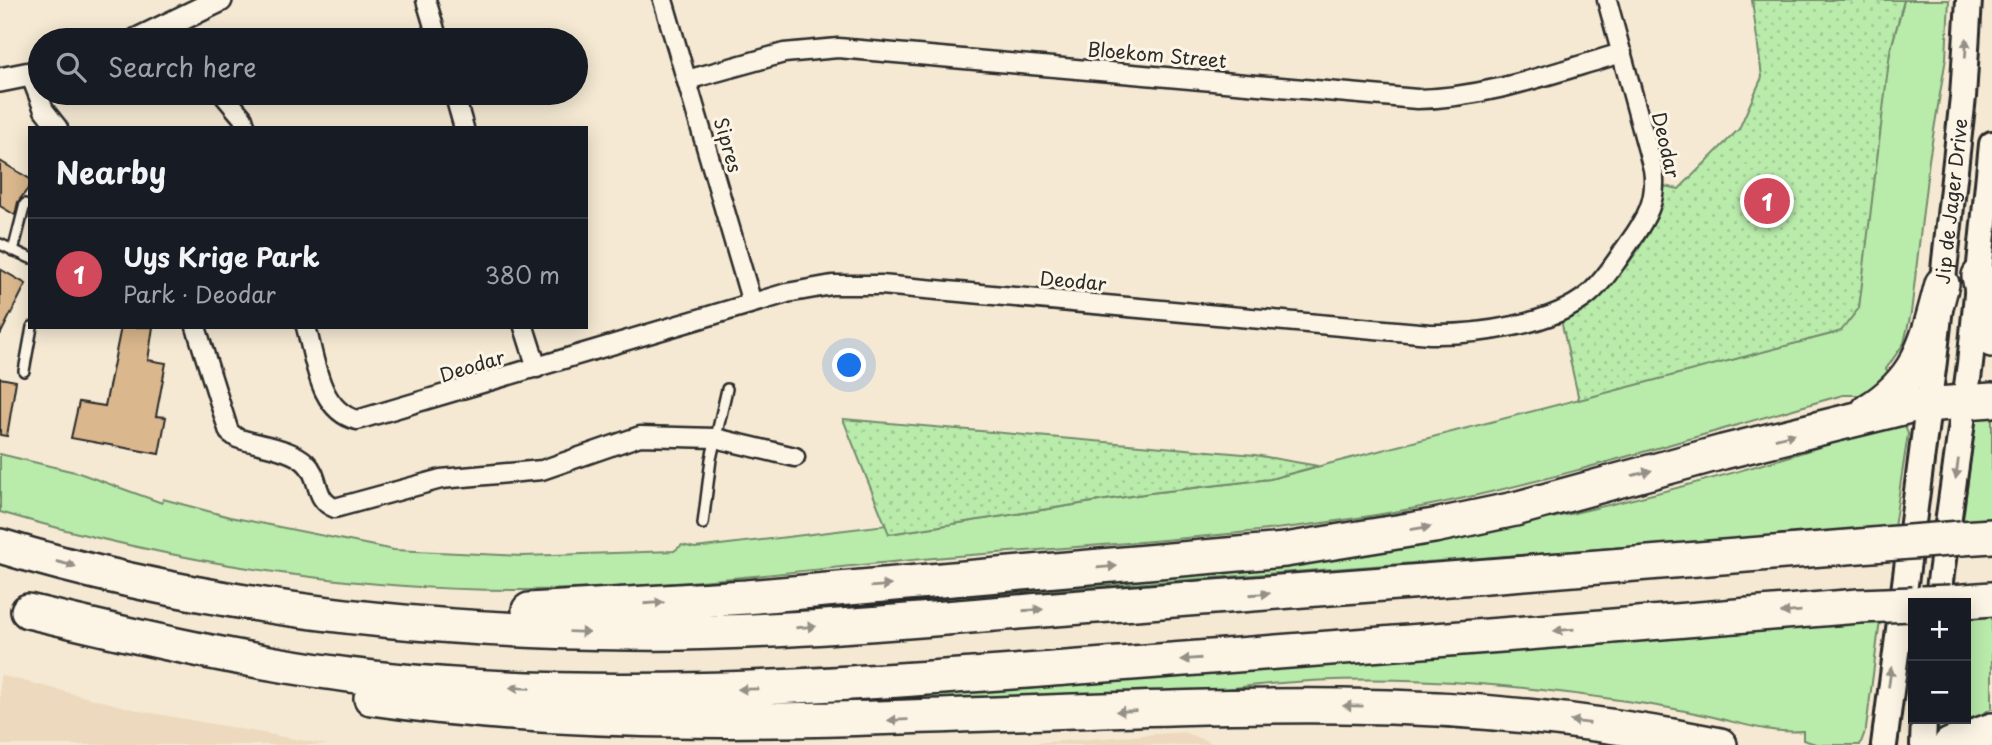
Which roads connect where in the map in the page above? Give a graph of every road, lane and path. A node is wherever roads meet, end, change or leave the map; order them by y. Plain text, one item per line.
1 (218, 0) edge
2 (426, 0) edge
3 (663, 0) edge
4 (1607, 0) edge
5 (1969, 0) edge
6 (161, 28) edge
7 (434, 28) edge
8 (1622, 53) junction
9 (28, 74) edge
10 (0, 80) edge
11 (687, 80) junction
12 (43, 105) edge
13 (232, 105) edge
14 (457, 105) edge
15 (56, 126) edge
16 (245, 126) edge
17 (463, 126) edge
18 (1992, 144) edge
19 (25, 205) dead end
20 (0, 244) edge
21 (13, 251) junction
22 (28, 257) edge
23 (1979, 276) junction
24 (1942, 284) junction
25 (752, 303) junction
26 (32, 329) edge
27 (197, 329) edge
28 (307, 329) edge
29 (525, 329) edge
30 (1992, 340) edge
31 (537, 368) junction
32 (24, 371) dead end
33 (727, 389) dead end
34 (1979, 401) edge
35 (1929, 403) junction
36 (1847, 422) junction
37 (715, 438) junction
38 (795, 457) dead end
39 (703, 524) dead end
40 (1977, 537) edge
41 (0, 546) edge
42 (1938, 598) edge
43 (1992, 599) edge
44 (1971, 601) edge
45 (243, 603) junction
46 (1908, 604) edge
47 (14, 606) edge
48 (1924, 724) edge
49 (1720, 745) edge
50 (1884, 745) edge
51 (1923, 745) edge

1 - 6 street
2 - 7 street
3 - 11 street, Sipres
4 - 8 street, Deodar
24 -> 5 main road, Jip de Jager Drive
8 - 11 street, Bloekom Street
8 - 25 street, Deodar
9 - 10 street
11 - 25 street, Sipres
12 - 15 street
13 - 16 street
14 - 17 street
18 - 23 main road, Jip de Jager Drive
19 - 21 lane
20 - 21 lane
21 - 22 lane
23 - 30 highway
23 - 34 main road, Jip de Jager Drive
24 - 35 main road, Jip de Jager Drive
24 - 36 highway
25 - 31 street, Deodar
26 - 32 lane
27 - 37 street
28 - 31 street, Deodar
29 - 31 street
33 - 37 lane
34 - 35 highway
34 -> 42 main road, Jip de Jager Drive
35 - 36 highway
50 -> 35 main road, Jip de Jager Drive
45 -> 36 highway
37 - 38 street
37 - 39 lane
45 -> 40 highway, bridge
41 -> 45 highway
43 - 44 highway
46 -> 47 highway, bridge
49 -> 47 highway
48 - 51 main road

